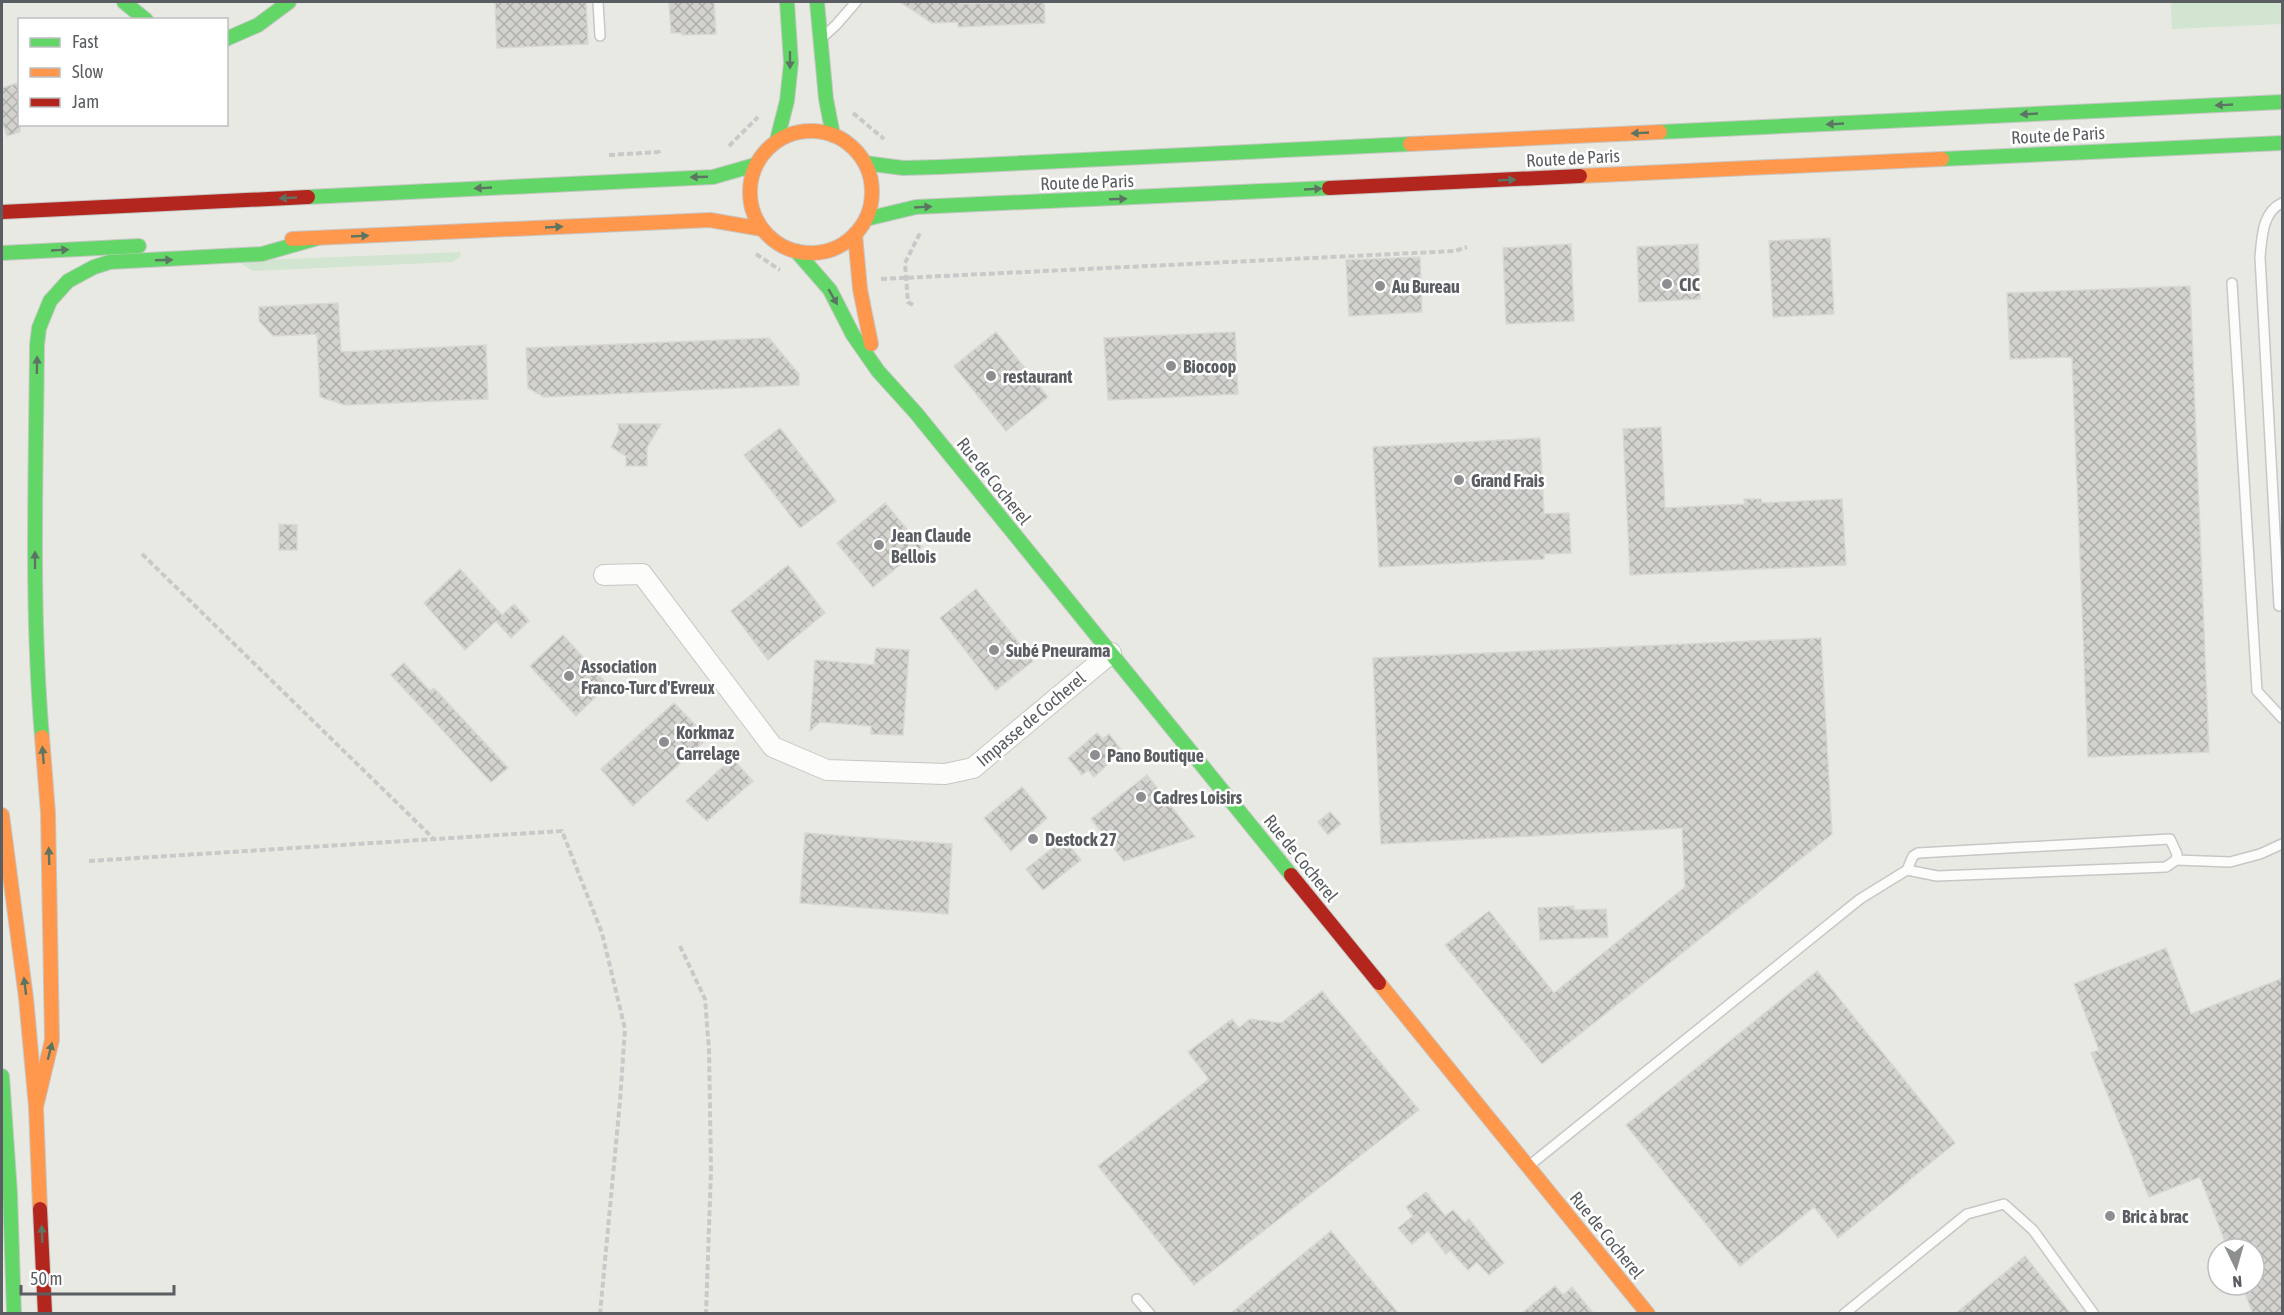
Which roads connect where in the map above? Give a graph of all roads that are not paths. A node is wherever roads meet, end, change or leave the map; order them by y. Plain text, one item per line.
1 (124, 2) edge
2 (289, 2) edge
3 (598, 2) edge
4 (787, 2) edge
5 (817, 2) edge
6 (856, 2) edge
7 (144, 18) edge
8 (600, 36) dead end
9 (228, 38) edge
10 (820, 39) junction
11 (2283, 102) edge
12 (833, 135) junction
13 (777, 140) junction
14 (2283, 141) edge
15 (865, 163) junction
16 (756, 165) junction
17 (2283, 203) edge
18 (2, 212) edge
19 (866, 219) junction
20 (762, 229) junction
21 (855, 234) junction
22 (318, 238) junction
23 (203, 243) dead end
24 (157, 245) dead end
25 (796, 251) junction
26 (2, 253) edge
27 (2232, 283) dead end
28 (878, 371) junction
29 (604, 575) dead end
30 (2279, 606) dead end
31 (1111, 653) junction
32 (2283, 718) edge
33 (2, 815) edge
34 (2283, 844) edge
35 (2176, 860) junction
36 (1907, 870) junction
37 (2, 1076) edge
38 (36, 1107) junction
39 (2, 1144) edge
40 (1528, 1167) junction
41 (10, 1193) junction
42 (1137, 1299) dead end
43 (14, 1314) edge
44 (45, 1314) edge
45 (1150, 1314) edge
46 (1648, 1314) edge
47 (1844, 1314) edge
48 (2094, 1314) edge

1 - 7 main road
2 - 9 main road
3 - 8 lane
4 -> 13 main road
5 - 10 main road
6 - 10 lane
10 - 12 main road
11 -> 15 main road, Route de Paris
12 - 13 main road
12 - 15 main road
13 - 16 main road
19 -> 14 main road, Route de Paris
15 - 19 main road
16 -> 18 main road
16 - 20 main road
17 - 30 lane
19 - 21 main road
22 -> 20 main road
20 - 25 main road
21 - 25 main road
21 - 28 main road, Rue de Cocherel
22 - 23 main road
38 -> 22 main road
26 -> 24 main road
25 -> 28 main road, Rue de Cocherel
27 - 32 lane
28 - 31 main road, Rue de Cocherel
29 - 31 street, Impasse de Cocherel
31 - 40 main road, Rue de Cocherel
38 -> 33 main road
34 - 35 lane
35 - 36 lane
35 - 36 lane
36 - 40 lane
37 - 41 main road
44 -> 38 main road
39 - 41 main road
40 - 46 main road, Rue de Cocherel
41 - 43 main road
42 - 45 lane
47 - 48 lane

